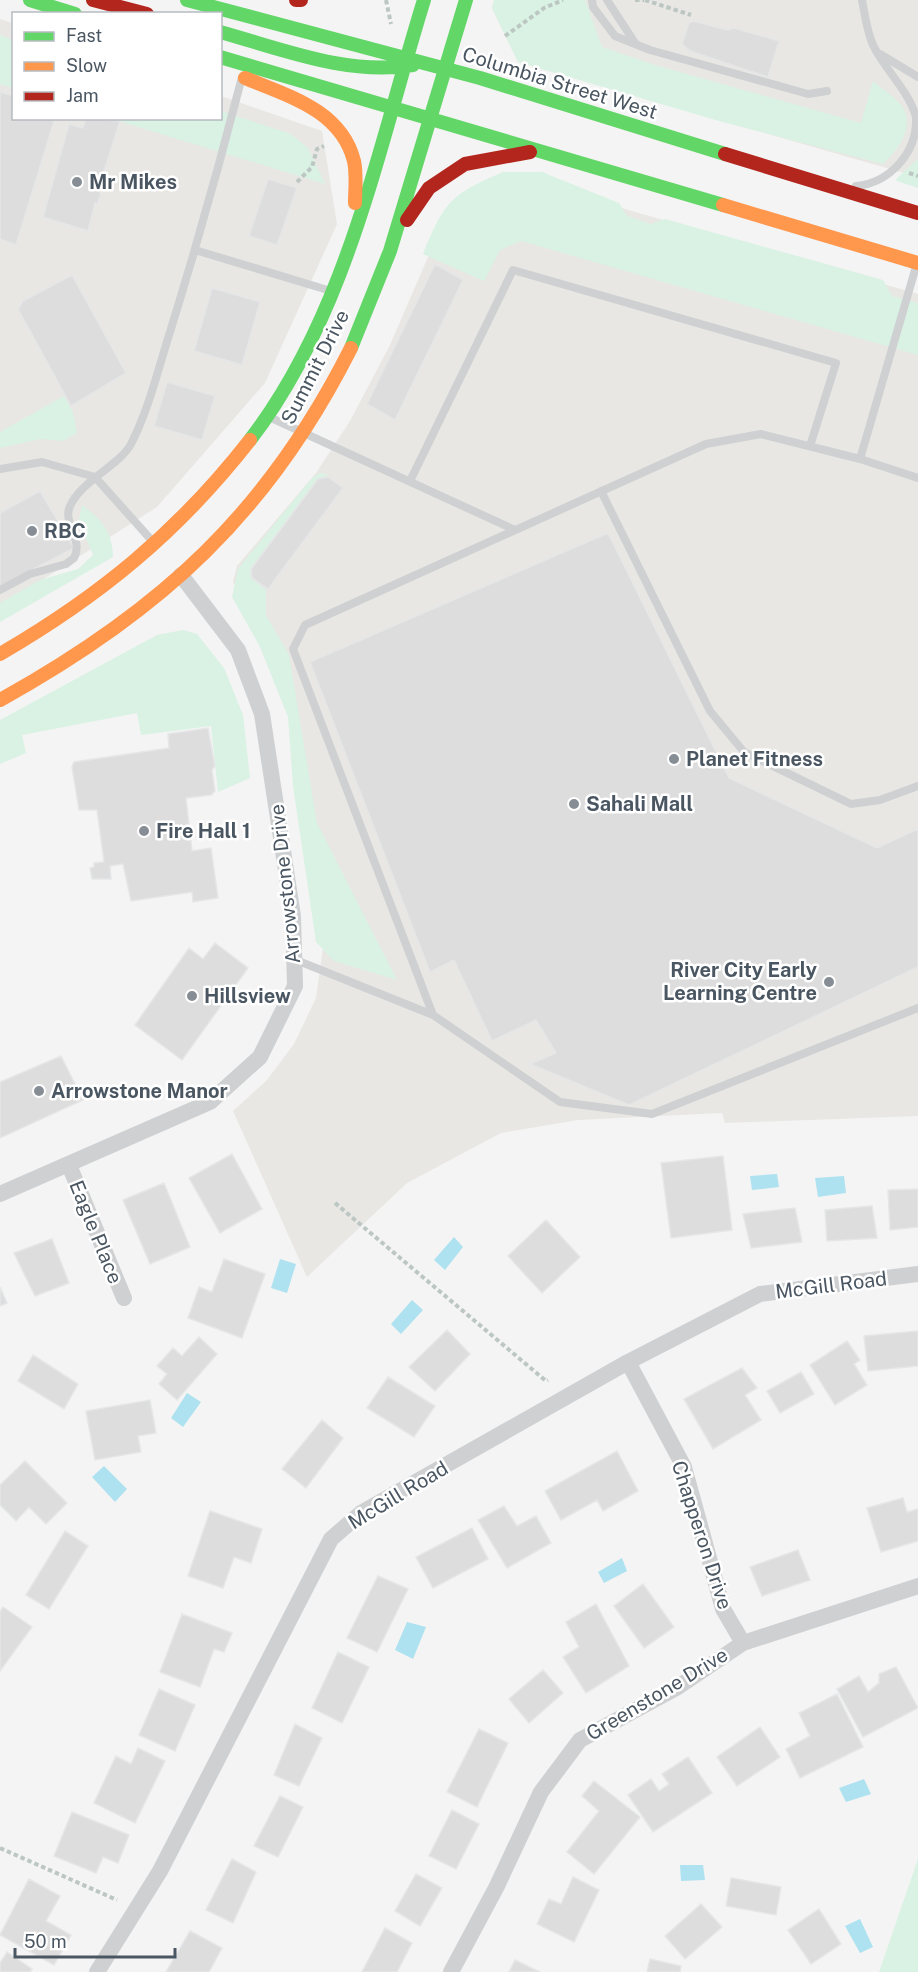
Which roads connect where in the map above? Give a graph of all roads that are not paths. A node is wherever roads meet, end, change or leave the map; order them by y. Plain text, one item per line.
1 (30, 0) edge
2 (93, 0) edge
3 (187, 0) edge
4 (296, 0) edge
5 (302, 0) edge
6 (424, 0) edge
7 (466, 0) edge
8 (592, 0) edge
9 (607, 0) edge
10 (862, 0) edge
11 (69, 12) edge
12 (139, 12) edge
13 (222, 33) edge
14 (453, 41) junction
15 (635, 43) junction
16 (876, 51) junction
17 (222, 58) edge
18 (423, 62) junction
19 (405, 63) junction
20 (222, 68) edge
21 (445, 68) junction
22 (242, 76) junction
23 (918, 77) edge
24 (827, 91) dead end
25 (392, 107) junction
26 (430, 118) junction
27 (539, 151) junction
28 (831, 188) junction
29 (918, 213) edge
30 (355, 228) junction
31 (393, 239) junction
32 (195, 250) junction
33 (918, 262) edge
34 (331, 291) junction
35 (267, 416) junction
36 (305, 433) junction
37 (810, 446) junction
38 (860, 459) junction
39 (0, 470) edge
40 (95, 477) junction
41 (918, 478) edge
42 (410, 482) junction
43 (601, 491) junction
44 (515, 530) junction
45 (162, 553) junction
46 (182, 575) junction
47 (0, 590) edge
48 (0, 654) edge
49 (0, 699) edge
50 (918, 786) edge
51 (296, 960) junction
52 (918, 1008) edge
53 (433, 1015) junction
54 (69, 1165) junction
55 (0, 1194) edge
56 (918, 1274) edge
57 (124, 1298) dead end
58 (628, 1362) junction
59 (918, 1586) edge
60 (743, 1643) junction
61 (97, 1972) edge
62 (451, 1972) edge

1 - 11 main road
2 - 12 main road
3 - 19 main road, Columbia Street West
4 - 5 main road
6 - 19 main road, Summit Drive
7 - 14 main road, Summit Drive
8 - 15 lane
9 - 15 lane
10 - 16 lane
13 - 19 main road
14 - 18 main road
14 - 21 main road, Summit Drive
15 - 24 lane
16 - 23 lane
16 - 28 lane
17 - 25 main road
18 - 19 main road, Columbia Street West
18 - 21 main road, Columbia Street West
19 - 25 main road, Summit Drive
20 - 22 main road
21 - 26 main road, Summit Drive
21 - 28 main road, Columbia Street West
22 - 30 main road
22 - 32 lane
25 - 26 main road
25 - 30 main road, Summit Drive
26 - 27 main road
26 - 31 main road, Summit Drive
27 - 31 main road
27 - 33 main road
28 - 29 main road, Columbia Street West
30 - 34 main road, Summit Drive
31 - 36 main road, Summit Drive
32 - 34 lane
32 - 40 lane
33 - 38 lane
34 - 35 main road, Summit Drive
35 - 36 lane
35 - 45 main road, Summit Drive
36 - 42 lane
36 - 46 main road, Summit Drive
37 - 38 lane
37 - 42 lane
37 - 43 lane
38 - 41 lane
39 - 40 lane
40 - 45 lane
40 - 47 lane
42 - 44 lane
43 - 44 lane
43 - 50 lane
44 - 53 lane
45 - 46 main road
45 - 48 main road, Summit Drive
46 - 49 main road, Summit Drive
46 - 51 street, Arrowstone Drive
51 - 53 lane
51 - 54 street, Arrowstone Drive
52 - 53 lane
54 - 55 street, Arrowstone Drive
54 - 57 street, Eagle Place
56 - 58 street, McGill Road
58 - 60 street, Chapperon Drive
58 - 61 street, McGill Road
59 - 60 street, Greenstone Drive
60 - 62 street, Greenstone Drive

